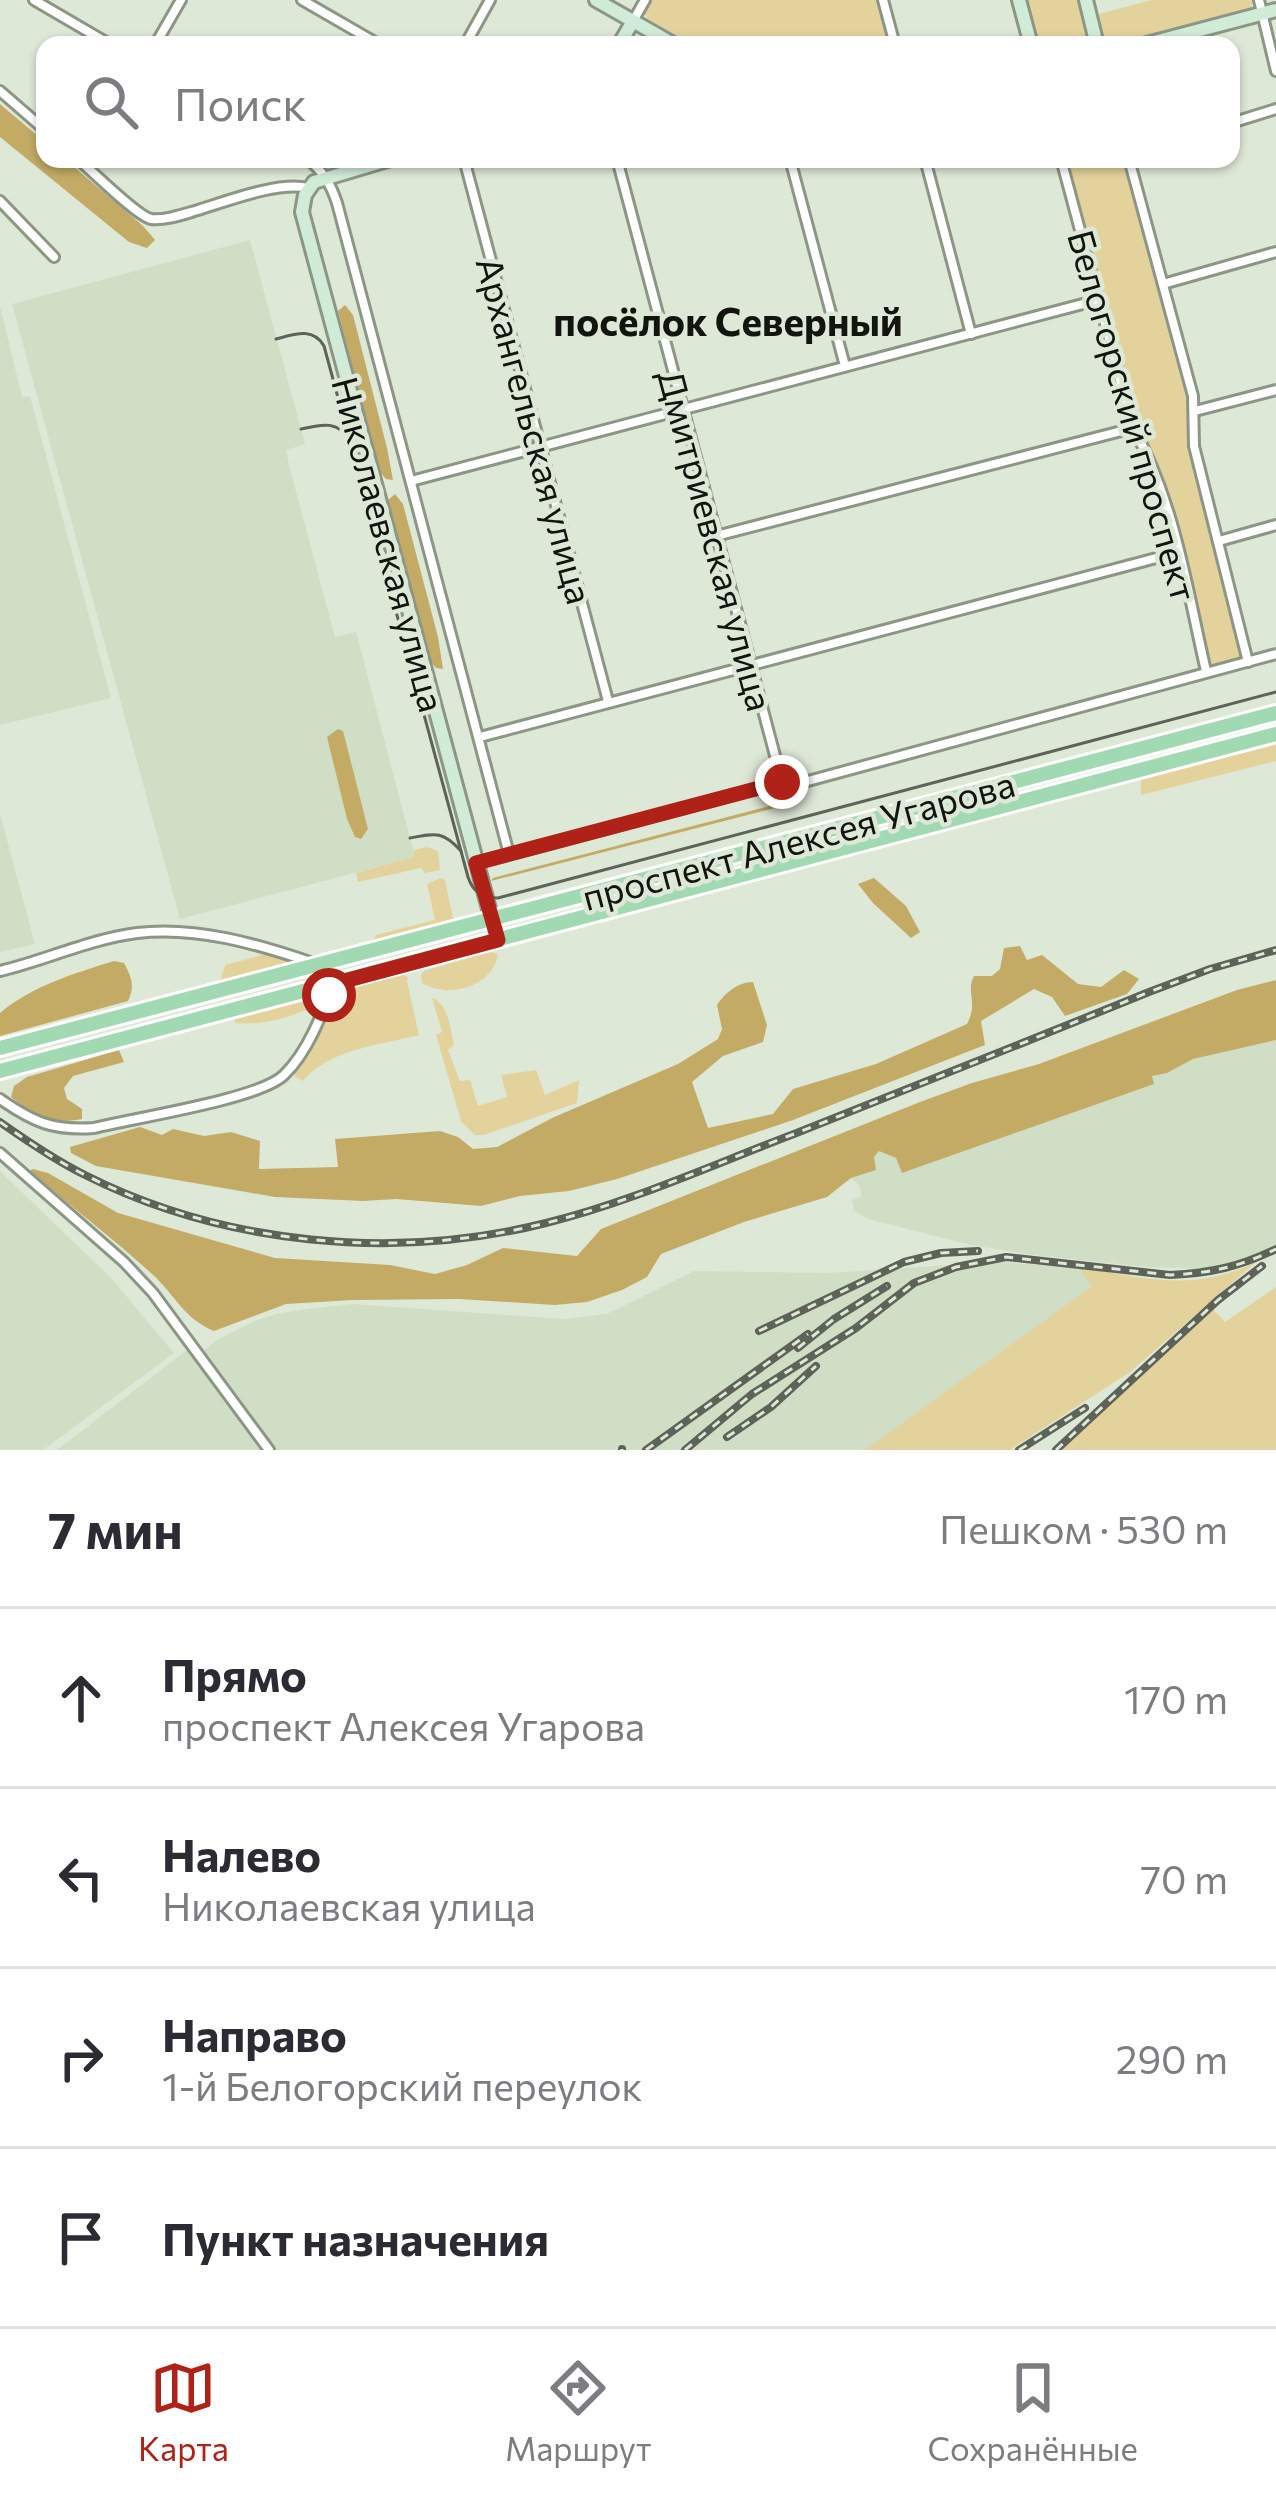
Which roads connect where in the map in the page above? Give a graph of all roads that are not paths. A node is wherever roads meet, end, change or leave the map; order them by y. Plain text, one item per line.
1 (34, 0) edge
2 (181, 0) edge
3 (302, 0) edge
4 (490, 0) edge
5 (596, 0) edge
6 (645, 0) edge
7 (883, 0) edge
8 (1019, 0) edge
9 (1086, 0) edge
10 (1266, 8) edge
11 (633, 21) junction
12 (96, 36) edge
13 (160, 36) edge
14 (364, 36) edge
15 (470, 36) edge
16 (625, 36) edge
17 (659, 36) edge
18 (893, 36) edge
19 (1029, 36) edge
20 (1095, 36) edge
21 (1173, 36) edge
22 (1276, 70) edge
23 (0, 91) edge
24 (1276, 109) edge
25 (1240, 120) edge
26 (36, 122) edge
27 (88, 168) edge
28 (318, 168) edge
29 (358, 168) edge
30 (466, 168) edge
31 (618, 168) edge
32 (792, 168) edge
33 (927, 168) edge
34 (1062, 168) edge
35 (1131, 168) edge
36 (325, 177) junction
37 (308, 188) junction
38 (0, 201) edge
39 (1276, 252) edge
40 (54, 257) dead end
41 (1163, 284) junction
42 (1098, 301) junction
43 (971, 334) junction
44 (844, 366) junction
45 (1276, 390) edge
46 (682, 410) junction
47 (1195, 411) junction
48 (1133, 428) junction
49 (540, 448) junction
50 (411, 482) junction
51 (1276, 525) edge
52 (716, 536) junction
53 (1219, 541) junction
54 (1179, 552) junction
55 (1276, 655) edge
56 (1248, 662) junction
57 (751, 664) junction
58 (1206, 671) junction
59 (608, 701) junction
60 (1276, 713) edge
61 (1276, 734) edge
62 (479, 736) junction
63 (782, 782) junction
64 (509, 854) junction
65 (476, 863) junction
66 (492, 920) junction
67 (498, 940) junction
68 (320, 966) junction
69 (0, 971) edge
70 (333, 984) junction
71 (0, 1048) edge
72 (1, 1071) edge
73 (0, 1099) edge
74 (0, 1154) edge
75 (269, 1450) edge

1 - 12 street
2 - 13 street
3 - 14 street
4 - 15 street
5 - 11 main road
6 - 11 street
7 - 18 street
8 - 19 main road
9 - 20 main road
10 - 21 main road
10 - 22 street
11 - 16 main road
11 - 17 main road
23 - 26 street
24 - 25 street
27 - 37 street
28 - 36 street, Николаевская улица
29 - 36 main road
30 - 49 street, Архангельская улица
31 - 46 street, Дмитриевская улица
32 - 44 street
33 - 43 street
34 - 42 street, Белогорский проспект
35 - 41 street, Белогорский проспект
36 - 37 main road
36 - 50 street, Николаевская улица
37 - 65 main road, Николаевская улица
38 - 40 street
39 - 41 street
41 - 47 street, Белогорский проспект
42 - 43 street
42 - 48 street, Белогорский проспект
43 - 44 street
44 - 46 street
45 - 47 street
46 - 49 street
46 - 52 street, Дмитриевская улица
47 - 53 street, Белогорский проспект
48 - 52 street
48 - 54 street, Белогорский проспект
49 - 50 street
49 - 59 street, Архангельская улица
50 - 62 street, Николаевская улица
51 - 53 street
52 - 57 street, Дмитриевская улица
53 - 56 street, Белогорский проспект
54 - 57 street
54 - 58 street, Белогорский проспект
55 - 56 street
56 - 58 street
57 - 59 street
57 - 63 street, Дмитриевская улица
58 - 63 street
59 - 62 street
60 - 66 main road, проспект Алексея Угарова
61 - 67 main road, проспект Алексея Угарова
62 - 64 street, Николаевская улица
63 - 64 street
64 - 65 street
65 - 66 main road, Николаевская улица
66 - 67 main road
66 - 68 main road, проспект Алексея Угарова
67 - 70 main road, проспект Алексея Угарова
68 - 69 street
68 - 71 main road, проспект Алексея Угарова
70 - 72 main road, проспект Алексея Угарова
70 - 73 street
74 - 75 street

